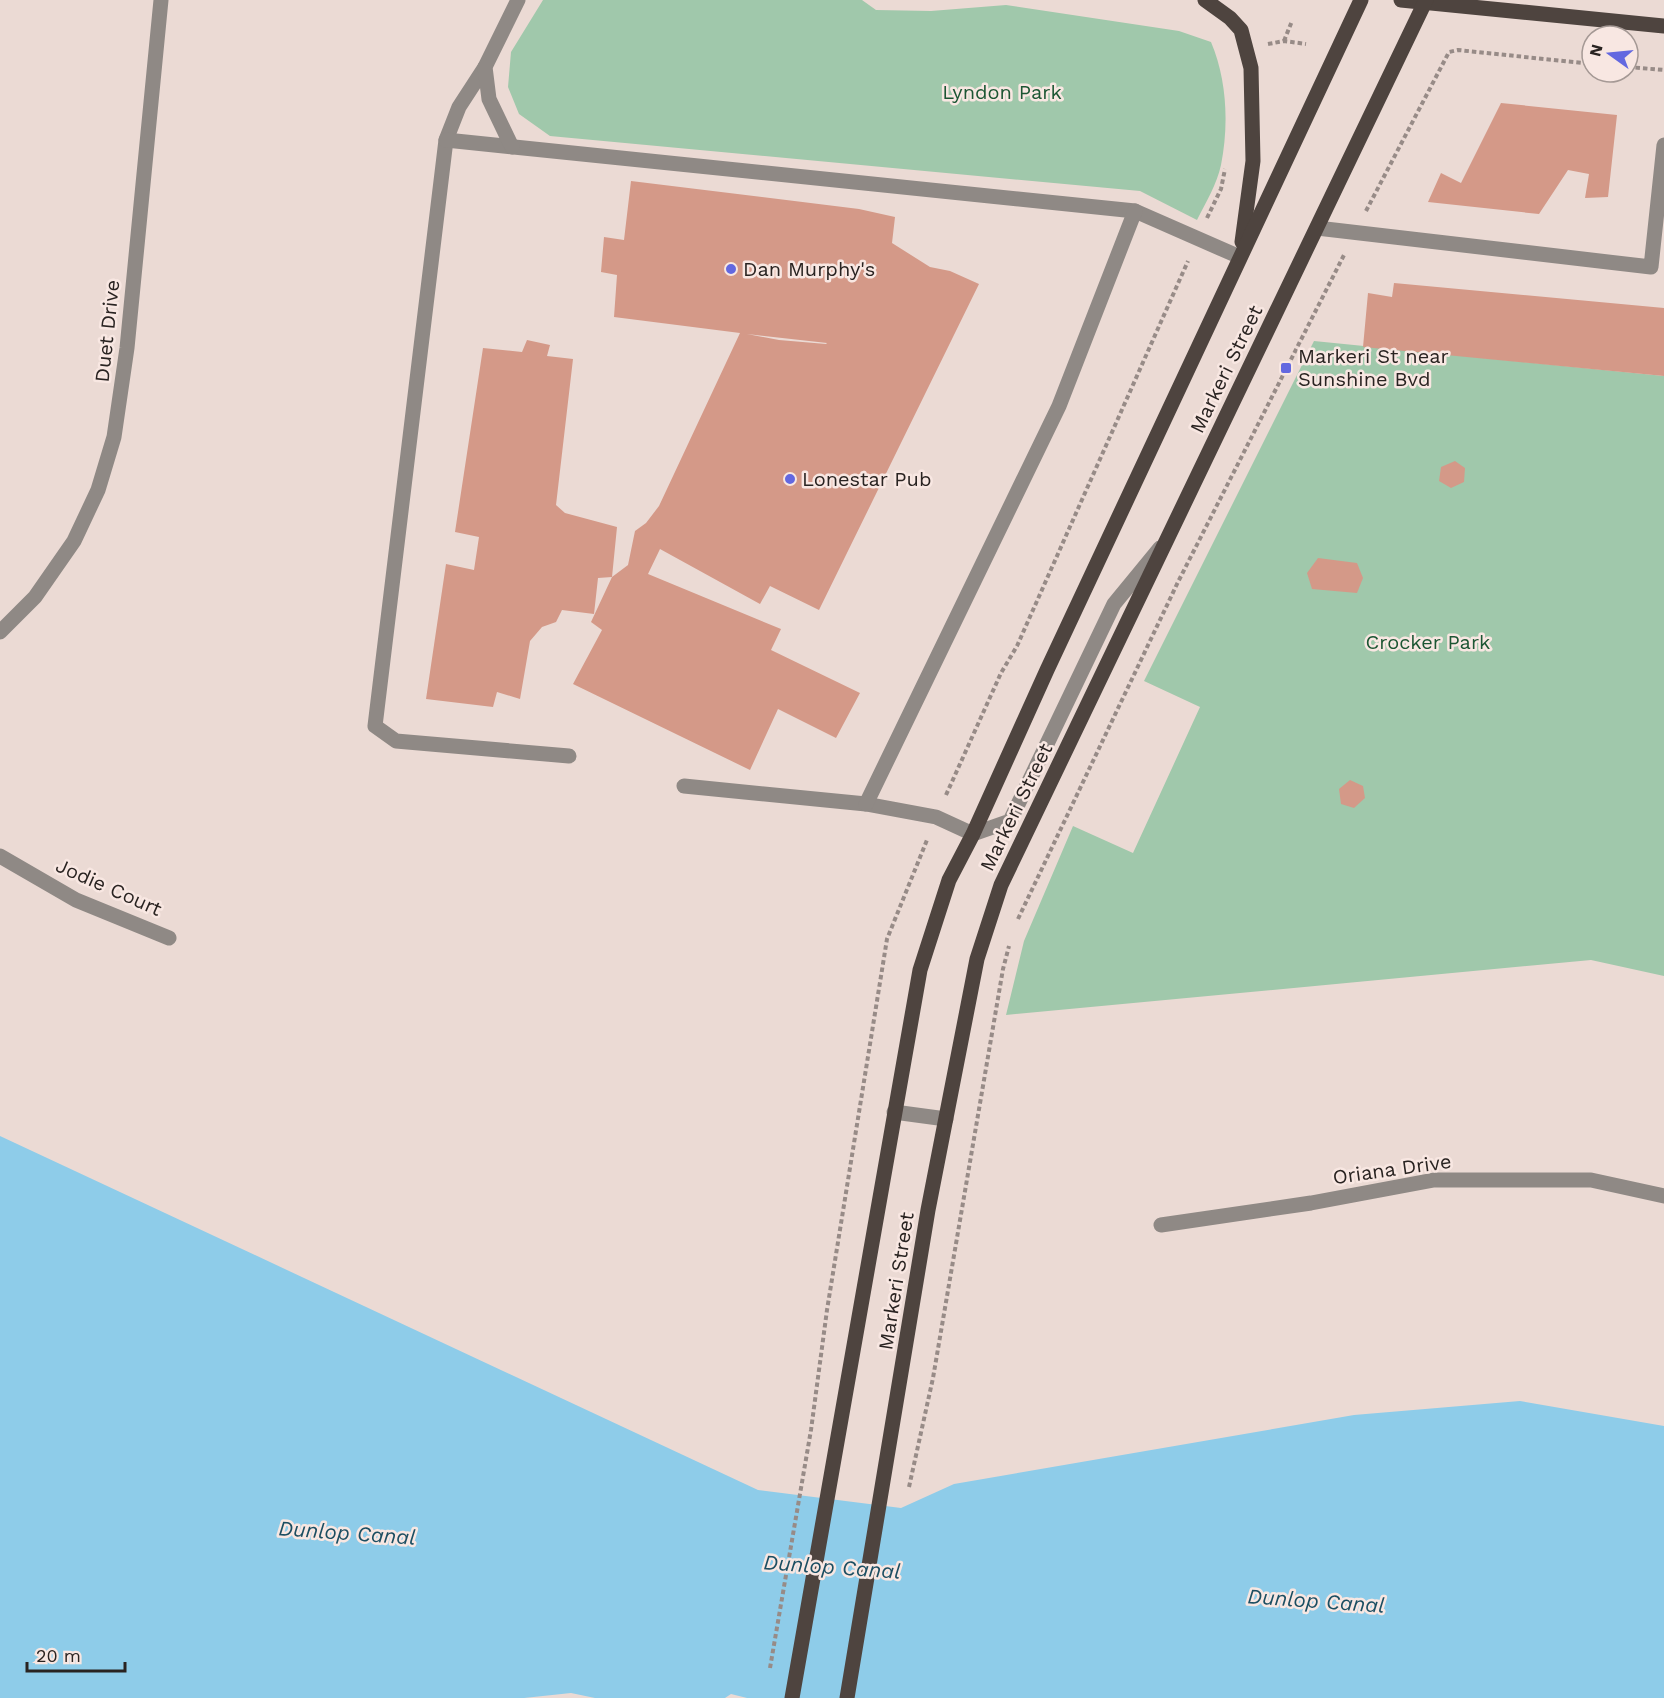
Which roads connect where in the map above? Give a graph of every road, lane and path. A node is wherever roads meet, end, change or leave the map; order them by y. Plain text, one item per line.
1 (161, 0) edge
2 (518, 0) edge
3 (1205, 0) edge
4 (1361, 0) edge
5 (1401, 0) edge
6 (1425, 1) edge
7 (1292, 21) dead end
8 (1664, 26) edge
9 (1284, 41) junction
10 (1267, 44) dead end
11 (1306, 44) dead end
12 (1580, 63) edge
13 (485, 67) junction
14 (1640, 68) edge
15 (1664, 70) edge
16 (446, 140) junction
17 (1664, 145) edge
18 (512, 147) junction
19 (1135, 211) junction
20 (1317, 228) junction
21 (1355, 232) junction
22 (1240, 257) junction
23 (1168, 539) junction
24 (0, 632) edge
25 (569, 756) dead end
26 (684, 786) dead end
27 (866, 804) junction
28 (973, 834) junction
29 (0, 856) edge
30 (1017, 922) dead end
31 (170, 938) dead end
32 (1011, 940) dead end
33 (894, 1112) junction
34 (946, 1119) junction
35 (1664, 1196) edge
36 (1161, 1225) dead end
37 (811, 1430) dead end
38 (908, 1489) dead end
39 (769, 1675) dead end
40 (792, 1698) edge
41 (847, 1698) edge

1 - 24 street, Duet Drive
2 - 13 street
3 - 22 main road
4 - 22 main road, Markeri Street
5 - 6 main road
6 - 8 main road
6 - 20 main road, Markeri Street
7 - 9 path
9 - 10 path
9 - 11 path
12 - 21 path
13 - 16 street
13 - 18 street
14 - 15 path
16 - 18 street
16 - 25 street
17 - 21 street
18 - 19 street
19 - 22 street
19 - 27 street
20 - 21 street
20 - 23 main road, Markeri Street
21 - 30 path
22 - 28 main road, Markeri Street
23 - 28 street
23 - 34 main road, Markeri Street
26 - 27 street
27 - 28 street
28 - 33 main road, Markeri Street
29 - 31 street, Jodie Court
32 - 38 path
33 - 34 street
33 - 40 main road, Markeri Street
34 - 41 main road, Markeri Street
35 - 36 street, Oriana Drive
37 - 39 path

